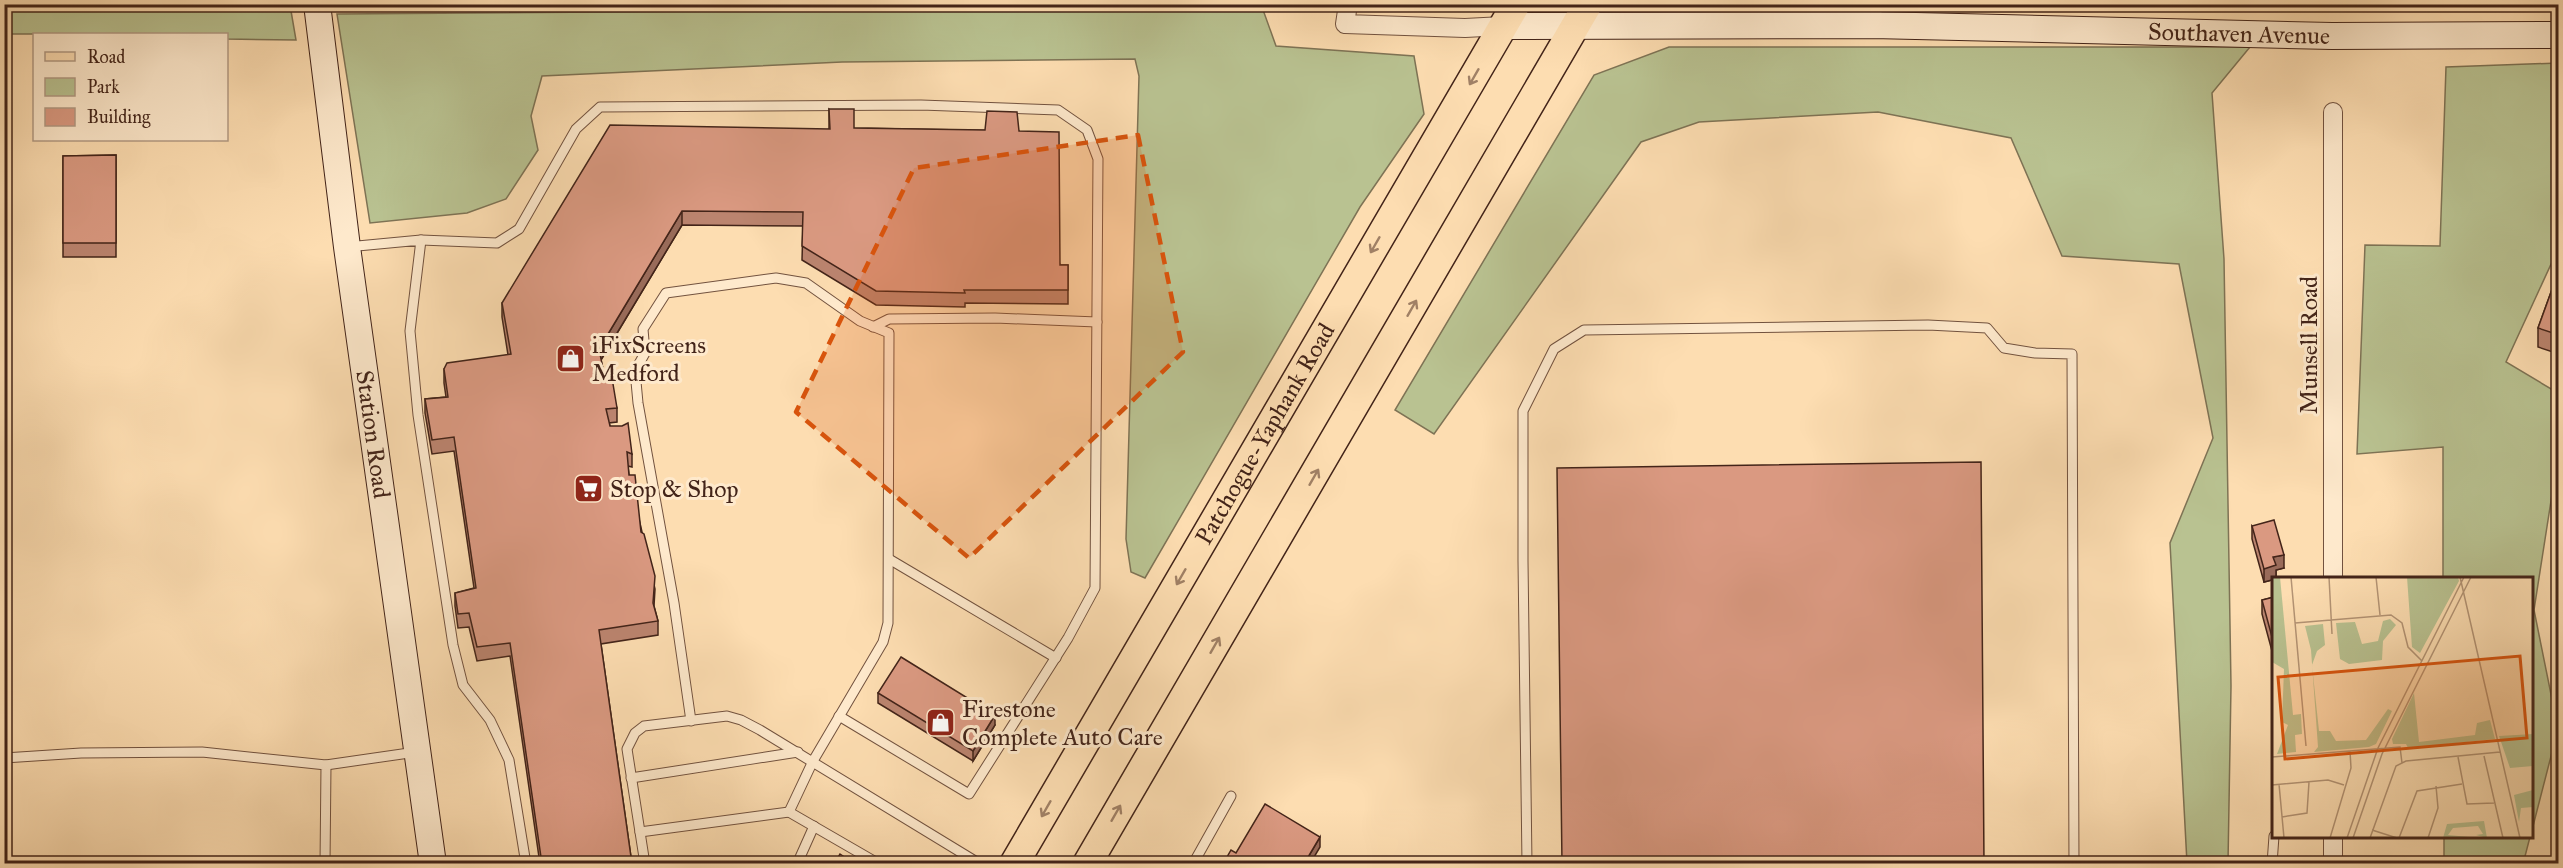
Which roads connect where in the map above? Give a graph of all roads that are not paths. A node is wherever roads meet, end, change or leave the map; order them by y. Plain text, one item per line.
1 (317, 4) edge
2 (1348, 4) edge
3 (1510, 15) edge
4 (1582, 15) edge
5 (1872, 15) edge
6 (2559, 35) edge
7 (2332, 112) dead end
8 (422, 240) junction
9 (347, 247) junction
10 (1097, 322) junction
11 (873, 327) junction
12 (889, 559) junction
13 (2333, 577) edge
14 (1056, 658) junction
15 (839, 716) junction
16 (691, 721) junction
17 (418, 752) junction
18 (798, 752) junction
19 (4, 758) edge
20 (813, 761) junction
21 (326, 765) junction
22 (632, 778) junction
23 (1231, 796) dead end
24 (789, 812) junction
25 (814, 826) junction
26 (640, 831) junction
27 (2274, 838) edge
28 (2333, 838) edge
29 (325, 864) edge
30 (433, 864) edge
31 (526, 864) edge
32 (645, 864) edge
33 (797, 864) edge
34 (879, 864) edge
35 (980, 864) edge
36 (1014, 864) edge
37 (1087, 864) edge
38 (1193, 864) edge
39 (1527, 864) edge
40 (2074, 864) edge
41 (2272, 864) edge
42 (2333, 864) edge

1 - 9 street, Station Road
2 - 3 street, Southaven Avenue
3 - 4 street, Southaven Avenue
3 -> 36 main road, Patchogue-Yaphank Road
4 - 5 street, Southaven Avenue
37 -> 4 main road
5 - 6 street, Southaven Avenue
7 - 13 street, Munsell Road
8 - 9 lane
8 - 10 lane
8 - 31 lane
9 - 17 street, Station Road
10 - 11 lane
10 - 14 lane
11 - 12 lane
11 - 16 lane
12 - 14 lane
12 - 15 lane
14 - 15 lane
15 - 20 lane
16 - 18 lane
16 - 22 lane
17 - 21 lane
17 - 30 street, Station Road
18 - 20 lane
18 - 22 lane
19 - 21 lane
20 - 24 lane
20 - 35 lane
21 - 29 lane
22 - 26 lane
23 - 38 lane
24 - 25 lane
24 - 26 lane
25 - 33 lane
25 - 34 lane
26 - 32 lane
27 - 41 lane
28 - 42 street
39 - 40 lane

